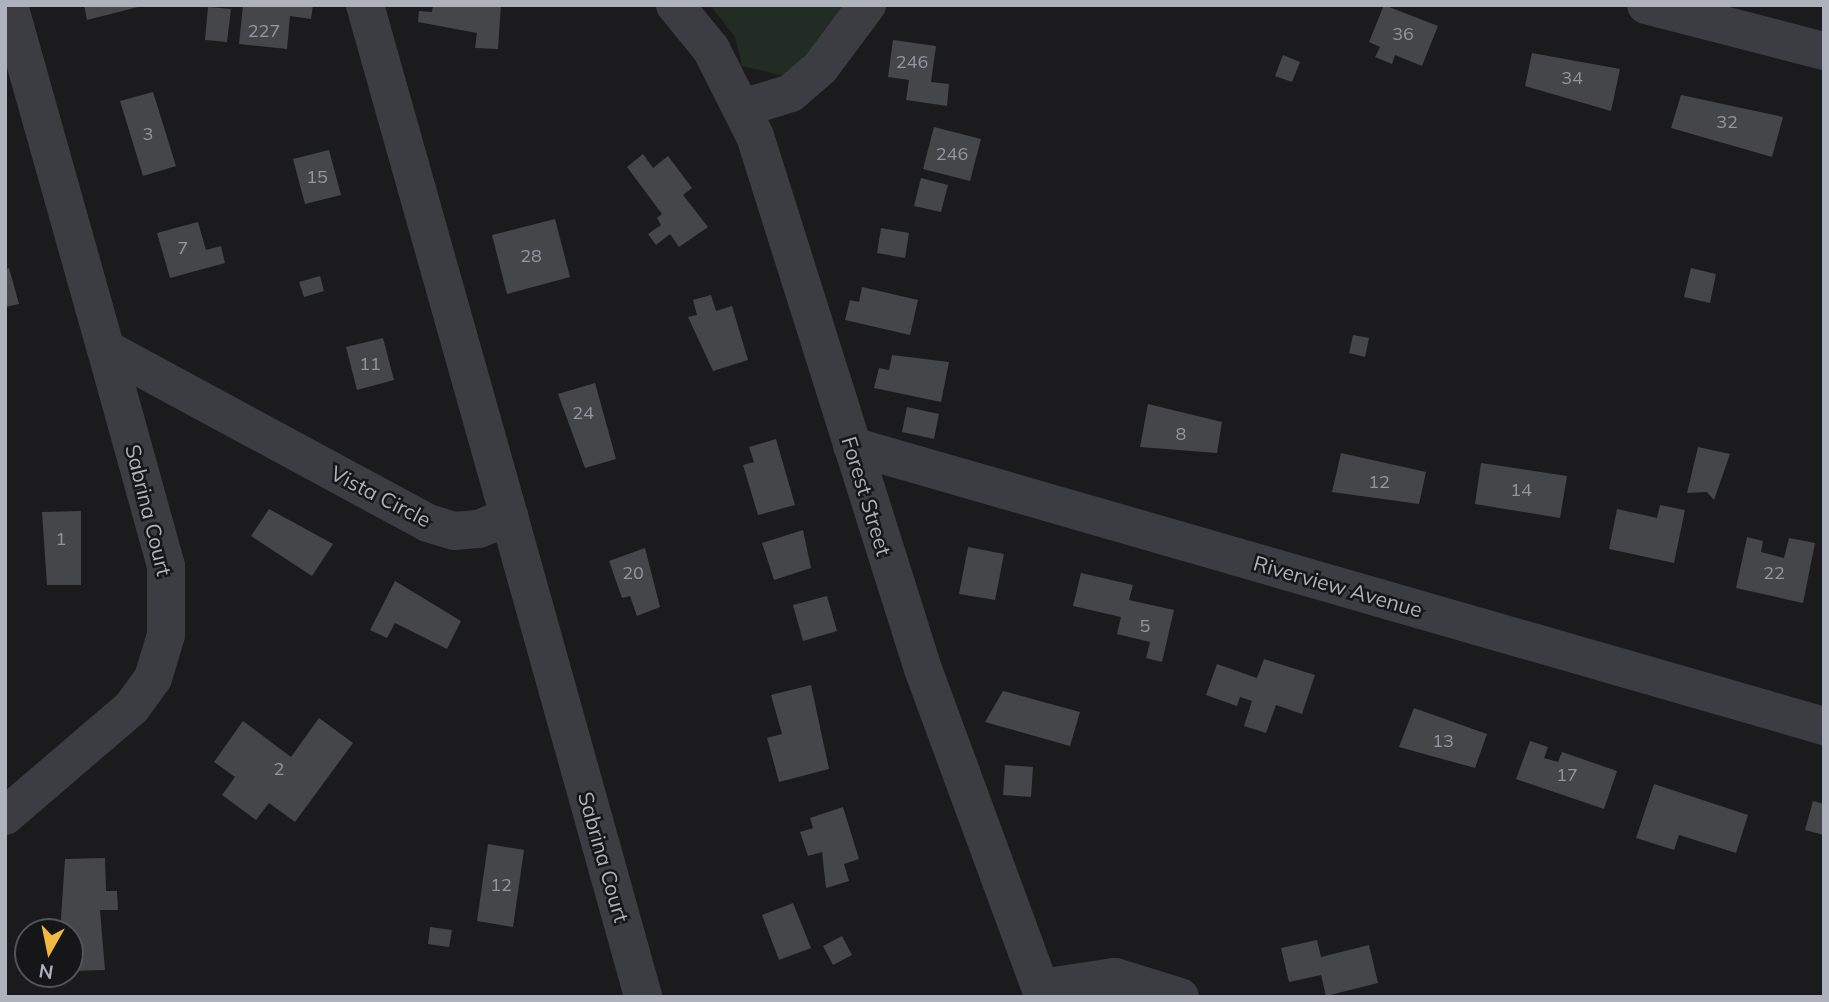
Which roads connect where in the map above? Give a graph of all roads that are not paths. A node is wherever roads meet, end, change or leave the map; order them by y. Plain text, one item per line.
1 (9, 5) edge
2 (365, 5) edge
3 (675, 5) edge
4 (867, 5) edge
5 (1646, 5) edge
6 (1824, 51) edge
7 (743, 108) junction
8 (106, 349) junction
9 (852, 446) junction
10 (509, 516) junction
11 (1824, 726) edge
12 (5, 816) edge
13 (1043, 993) edge
14 (643, 997) edge
15 (1180, 997) edge

1 - 8 street
2 - 10 street
3 - 7 street, Forest Street
4 - 7 street
5 - 6 street
7 - 9 street, Forest Street
8 - 10 street, Vista Circle
8 - 12 street, Sabrina Court
9 - 11 street, Riverview Avenue
9 - 13 street, Forest Street
10 - 14 street, Sabrina Court
13 - 15 street

